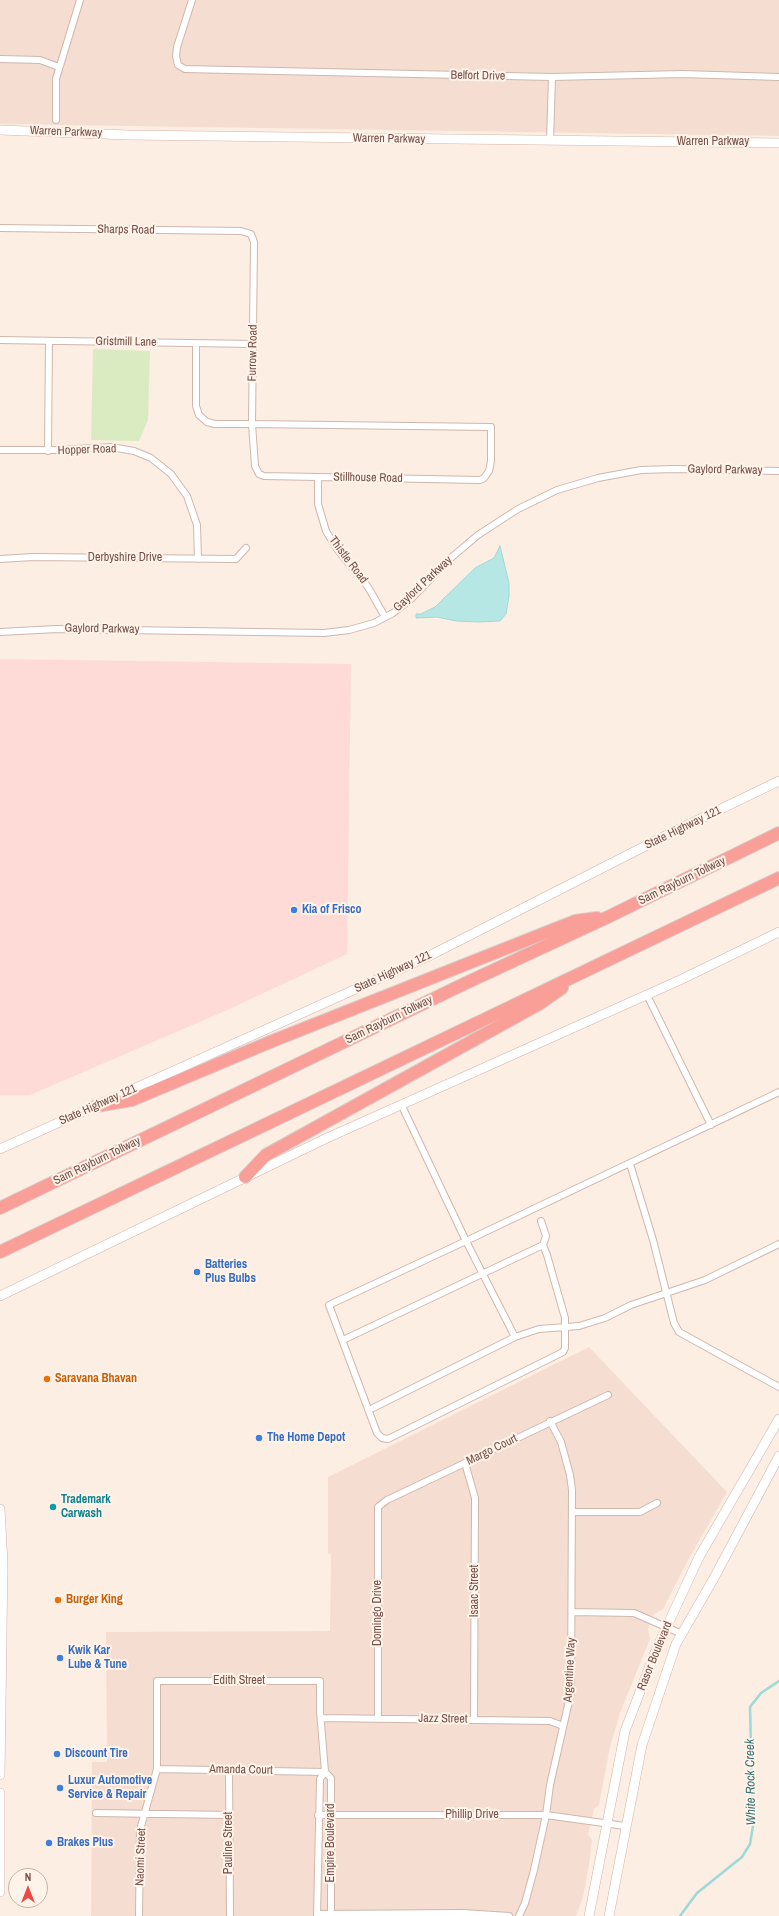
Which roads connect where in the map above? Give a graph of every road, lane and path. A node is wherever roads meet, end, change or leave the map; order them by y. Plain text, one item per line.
1 (80, 0) edge
2 (192, 0) edge
3 (0, 59) edge
4 (60, 67) junction
5 (552, 77) junction
6 (779, 77) edge
7 (56, 120) dead end
8 (0, 130) edge
9 (550, 141) junction
10 (779, 143) edge
11 (0, 228) edge
12 (251, 234) joint
13 (0, 340) edge
14 (50, 341) junction
15 (196, 343) junction
16 (253, 344) junction
17 (252, 424) junction
18 (0, 450) edge
19 (48, 451) junction
20 (779, 470) edge
21 (257, 471) joint
22 (318, 477) junction
23 (246, 548) dead end
24 (0, 559) edge
25 (198, 559) junction
26 (385, 617) junction
27 (0, 632) edge
28 (779, 781) edge
29 (779, 833) edge
30 (779, 878) edge
31 (608, 917) junction
32 (779, 932) edge
33 (595, 966) junction
34 (647, 995) junction
35 (779, 1092) edge
36 (401, 1104) junction
37 (96, 1106) junction
38 (711, 1125) junction
39 (0, 1149) edge
40 (630, 1164) junction
41 (245, 1177) junction
42 (0, 1208) edge
43 (541, 1221) dead end
44 (466, 1241) junction
45 (779, 1244) edge
46 (543, 1245) junction
47 (0, 1252) edge
48 (482, 1273) junction
49 (667, 1292) junction
50 (0, 1296) edge
51 (564, 1328) junction
52 (515, 1337) junction
53 (342, 1340) junction
54 (779, 1387) edge
55 (608, 1395) dead end
56 (369, 1410) junction
57 (779, 1418) edge
58 (550, 1421) junction
59 (779, 1456) edge
60 (465, 1463) junction
61 (657, 1503) dead end
62 (378, 1507) joint
63 (0, 1509) edge
64 (572, 1512) junction
65 (1, 1563) edge
66 (572, 1612) junction
67 (666, 1627) junction
68 (682, 1634) junction
69 (157, 1681) joint
70 (320, 1681) joint
71 (321, 1718) junction
72 (378, 1718) junction
73 (474, 1720) junction
74 (564, 1726) junction
75 (157, 1769) junction
76 (229, 1770) junction
77 (325, 1772) junction
78 (0, 1775) edge
79 (0, 1793) edge
80 (96, 1813) dead end
81 (144, 1813) junction
82 (230, 1815) junction
83 (318, 1815) junction
84 (332, 1815) junction
85 (546, 1815) junction
86 (606, 1824) junction
87 (625, 1826) junction
88 (0, 1892) edge
89 (317, 1915) edge
90 (331, 1915) edge
91 (139, 1916) edge
92 (230, 1916) edge
93 (509, 1916) edge
94 (519, 1916) edge
95 (588, 1916) edge
96 (609, 1916) edge

1 - 4 street
2 - 5 street, Belfort Drive
3 - 4 street
4 - 7 street
5 - 6 street, Belfort Drive
5 - 9 street
8 - 9 main road, Warren Parkway
9 - 10 main road, Warren Parkway
11 - 12 street, Sharps Road
12 - 16 street, Furrow Road
13 - 14 street, Gristmill Lane
14 - 15 street, Gristmill Lane
14 - 19 street
15 - 16 street, Gristmill Lane
15 - 17 street
16 - 17 street, Furrow Road
17 - 21 street, Furrow Road
17 - 22 street, Stillhouse Road
18 - 19 street, Hopper Road
19 - 25 street, Hopper Road
20 - 26 street, Gaylord Parkway
21 - 22 street, Stillhouse Road
22 - 26 street, Thistle Road
23 - 25 street, Derbyshire Drive
24 - 25 street, Derbyshire Drive
26 - 27 street, Gaylord Parkway
28 - 37 main road, State Highway 121
29 - 31 highway, Sam Rayburn Tollway
30 - 33 highway
31 - 37 highway
31 - 42 highway, Sam Rayburn Tollway
32 - 34 main road
33 - 41 highway
33 - 47 highway
34 - 36 main road
34 - 38 street
35 - 38 street
36 - 41 main road
36 - 44 street
37 - 39 main road, State Highway 121
38 - 40 street
40 - 44 street
40 - 49 street
41 - 50 main road
43 - 46 street
44 - 48 street
44 - 53 street
45 - 49 street
46 - 48 street
46 - 51 street
48 - 52 street
48 - 53 street
49 - 51 street
49 - 54 street
51 - 52 street
51 - 56 street
52 - 56 street
53 - 56 street
55 - 58 street, Margo Court
57 - 67 main road, Rasor Boulevard
58 - 60 street, Margo Court
58 - 64 street, Argentine Way
59 - 68 main road, Rasor Boulevard
60 - 62 street, Margo Court
60 - 73 street, Isaac Street
61 - 64 street
62 - 72 street, Domingo Drive
63 - 65 main road
64 - 66 street, Argentine Way
65 - 78 main road
66 - 67 street
66 - 74 street, Argentine Way
67 - 68 street
67 - 86 main road, Rasor Boulevard
68 - 87 main road, Rasor Boulevard
69 - 70 street, Edith Street
69 - 75 street, Naomi Street
70 - 71 street, Empire Boulevard
71 - 72 street, Jazz Street
71 - 77 street, Empire Boulevard
72 - 73 street, Jazz Street
73 - 74 street, Jazz Street
74 - 85 street, Argentine Way
75 - 76 street, Amanda Court
75 - 81 street, Naomi Street
76 - 77 street, Amanda Court
76 - 82 street, Pauline Street
77 - 83 street, Empire Boulevard
77 - 84 street, Empire Boulevard
79 - 88 main road
80 - 81 street
81 - 82 street
81 - 91 street, Naomi Street
82 - 92 street, Pauline Street
83 - 84 street, Phillip Drive
83 - 89 street, Empire Boulevard
84 - 85 street, Phillip Drive
84 - 90 street, Empire Boulevard
85 - 86 street, Phillip Drive
85 - 94 street, Argentine Way
86 - 87 street, Phillip Drive
86 - 95 main road, Rasor Boulevard
87 - 96 main road, Rasor Boulevard
89 - 90 street
90 - 93 street

